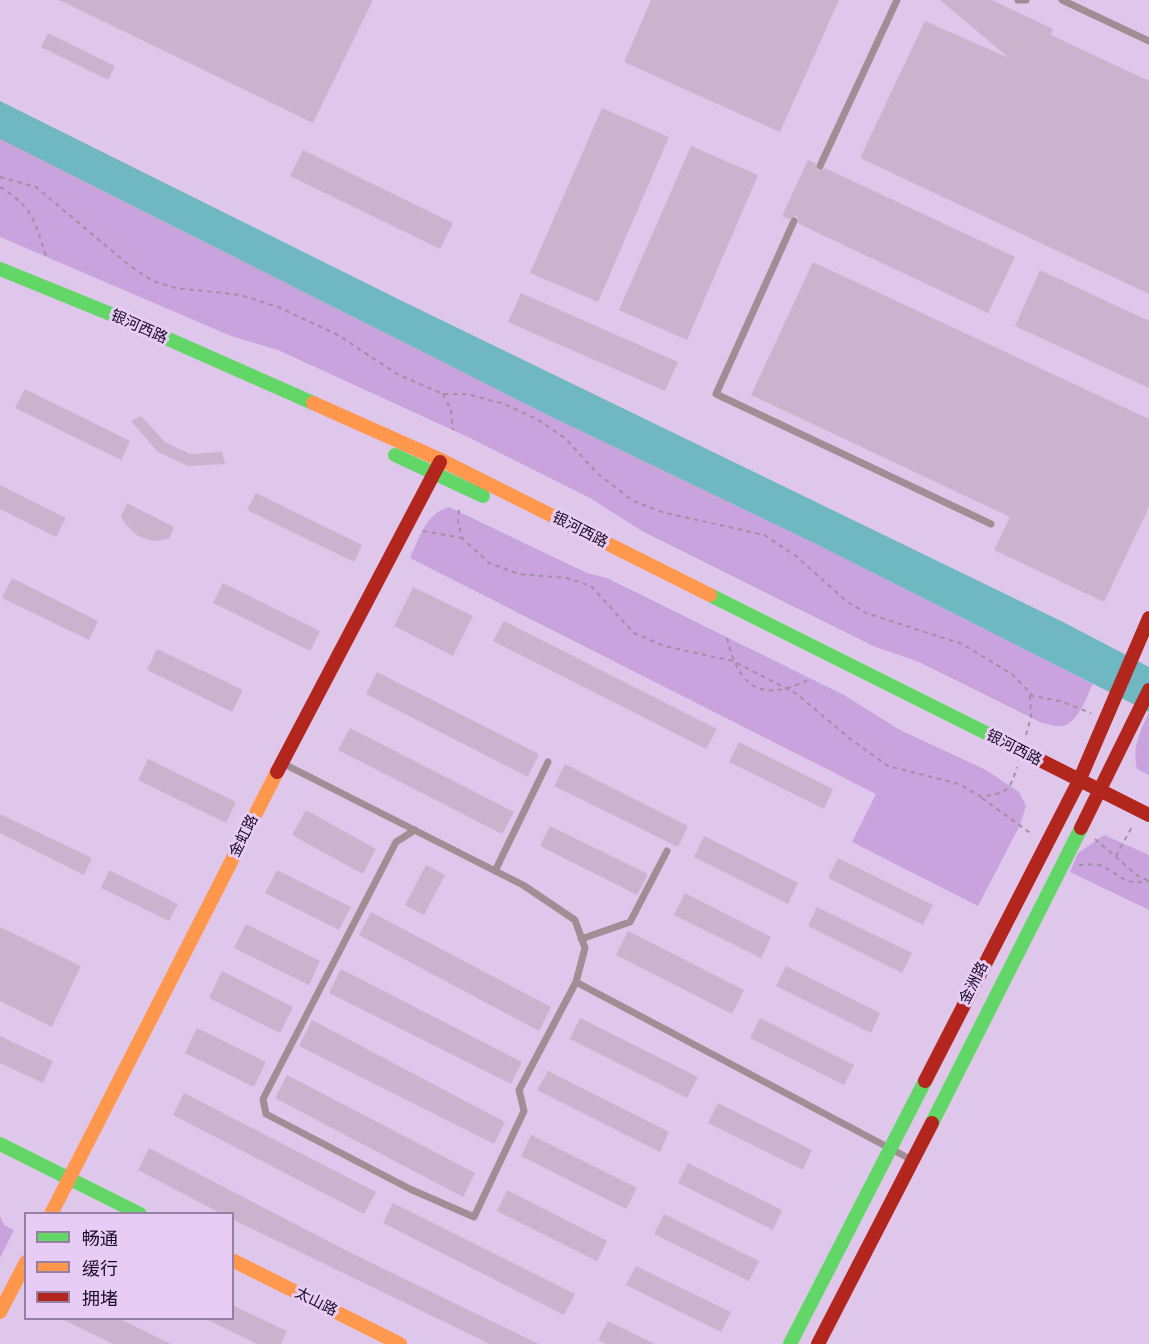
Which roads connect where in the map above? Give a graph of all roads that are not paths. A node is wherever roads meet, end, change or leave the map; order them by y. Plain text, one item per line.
1 (897, 0) edge
2 (1018, 0) edge
3 (1026, 0) edge
4 (1062, 0) edge
5 (1149, 41) edge
6 (820, 166) dead end
7 (794, 222) dead end
8 (0, 269) edge
9 (0, 280) edge
10 (438, 466) junction
11 (992, 524) dead end
12 (1149, 618) edge
13 (1149, 690) edge
14 (548, 762) dead end
15 (282, 763) junction
16 (1076, 785) junction
17 (1097, 795) junction
18 (1143, 816) edge
19 (1149, 826) edge
20 (415, 830) junction
21 (666, 851) dead end
22 (495, 871) junction
23 (581, 939) junction
24 (576, 982) junction
25 (0, 1143) edge
26 (890, 1146) junction
27 (915, 1161) junction
28 (69, 1178) junction
29 (52, 1212) edge
30 (136, 1212) edge
31 (234, 1261) edge
32 (24, 1266) edge
33 (0, 1312) edge
34 (400, 1344) edge
35 (790, 1344) edge
36 (818, 1344) edge

1 - 6 lane
2 - 3 lane
4 - 5 lane
7 - 11 lane
8 - 10 main road, 银河西路
9 - 10 main road, 银河西路
10 - 15 main road, 金虹路
10 - 16 main road, 银河西路
12 - 16 main road, 金洲路
13 - 17 main road, 金洲路
14 - 22 lane
15 - 20 lane
15 - 28 main road, 金虹路
16 - 17 main road, 银河西路
16 - 26 main road, 金洲路
17 - 18 main road, 银河西路
17 - 19 main road, 银河西路
17 - 27 main road, 金洲路
20 - 22 lane
20 - 24 lane
21 - 23 lane
22 - 23 lane
23 - 24 lane
24 - 26 lane
25 - 28 main road
26 - 27 lane
26 - 35 main road, 金洲路
27 - 36 main road, 金洲路
28 - 29 main road, 金虹路
28 - 30 main road
31 - 34 main road, 太山路
32 - 33 main road

